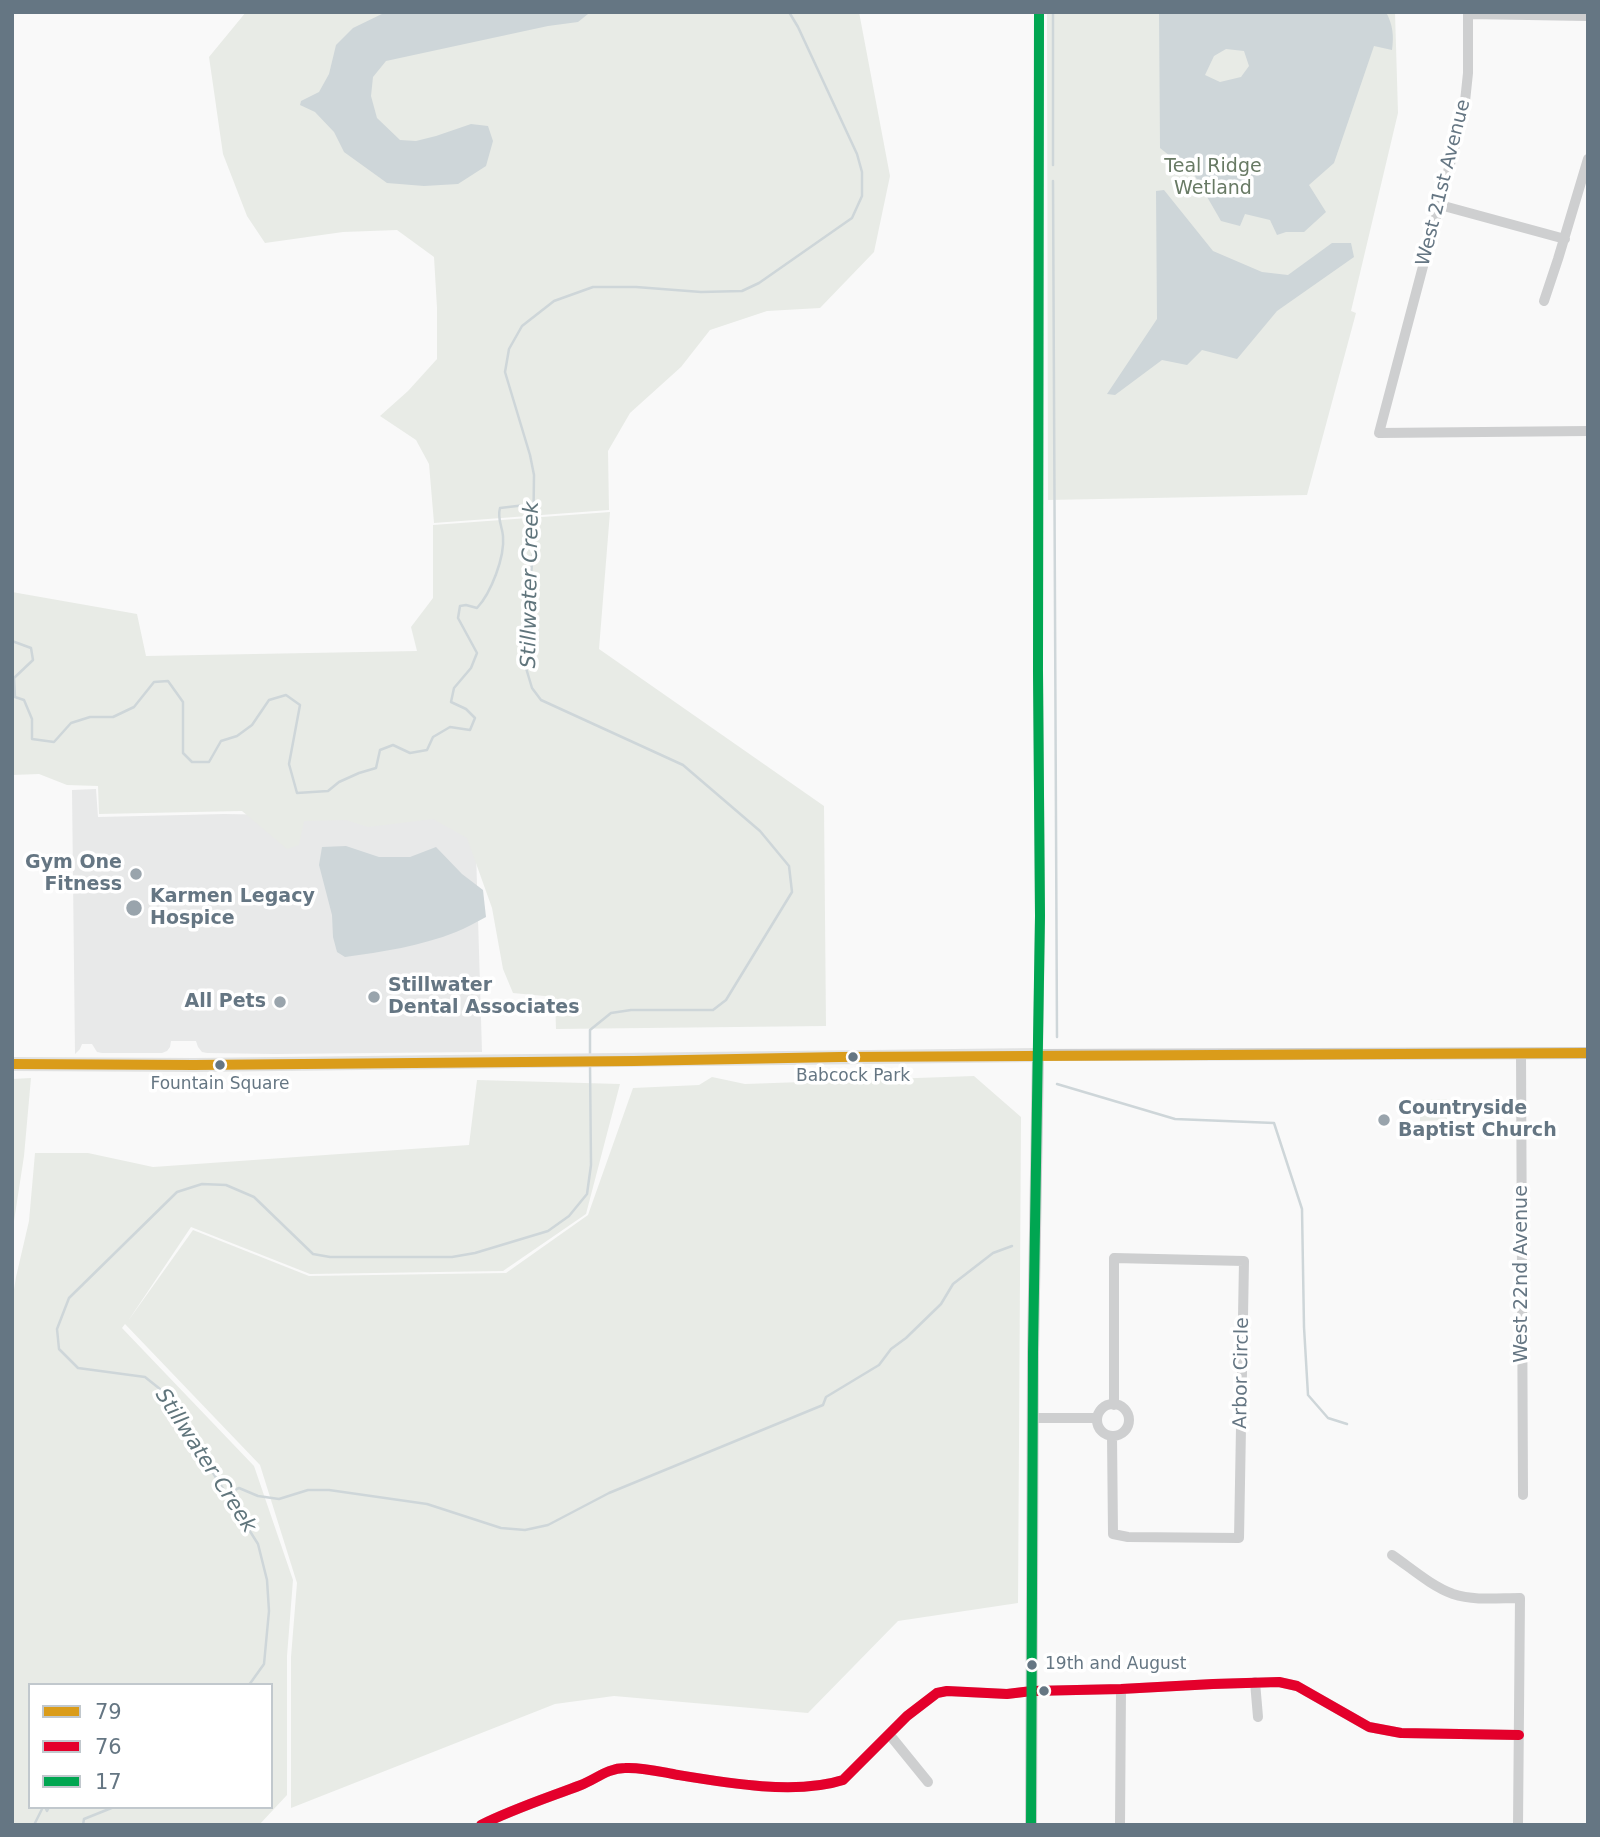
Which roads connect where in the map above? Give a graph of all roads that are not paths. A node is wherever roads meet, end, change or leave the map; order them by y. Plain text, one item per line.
1 (1039, 12) edge
2 (1588, 16) edge
3 (1588, 159) edge
4 (1440, 205) junction
5 (1564, 239) junction
6 (1544, 301) dead end
7 (1588, 431) edge
8 (1588, 1053) edge
9 (1521, 1054) junction
10 (1038, 1055) junction
11 (12, 1064) edge
12 (1114, 1405) junction
13 (1033, 1418) junction
14 (1097, 1418) junction
15 (1112, 1436) junction
16 (1523, 1495) dead end
17 (1392, 1555) dead end
18 (1255, 1682) junction
19 (1121, 1689) junction
20 (1032, 1691) junction
21 (1258, 1717) dead end
22 (889, 1734) junction
23 (1519, 1735) junction
24 (928, 1782) dead end
25 (481, 1825) edge
26 (1031, 1825) edge
27 (1120, 1825) edge
28 (1518, 1825) edge

1 - 10 street
2 - 4 street, West 21st Avenue
3 - 5 street
4 - 5 street
4 - 7 street, West 21st Avenue
5 - 6 street
8 - 9 street
9 - 10 street
9 - 16 street, West 22nd Avenue
10 - 11 main road
10 - 13 street
12 - 14 street
12 - 15 street
12 - 15 street, Arbor Circle
13 - 14 street
13 - 20 street
14 - 15 street
17 - 23 street
18 - 19 street
18 - 21 street
18 - 23 street
19 - 20 street
19 - 27 street
20 - 22 street
20 - 26 street
22 - 24 street
22 - 25 street
23 - 28 street

